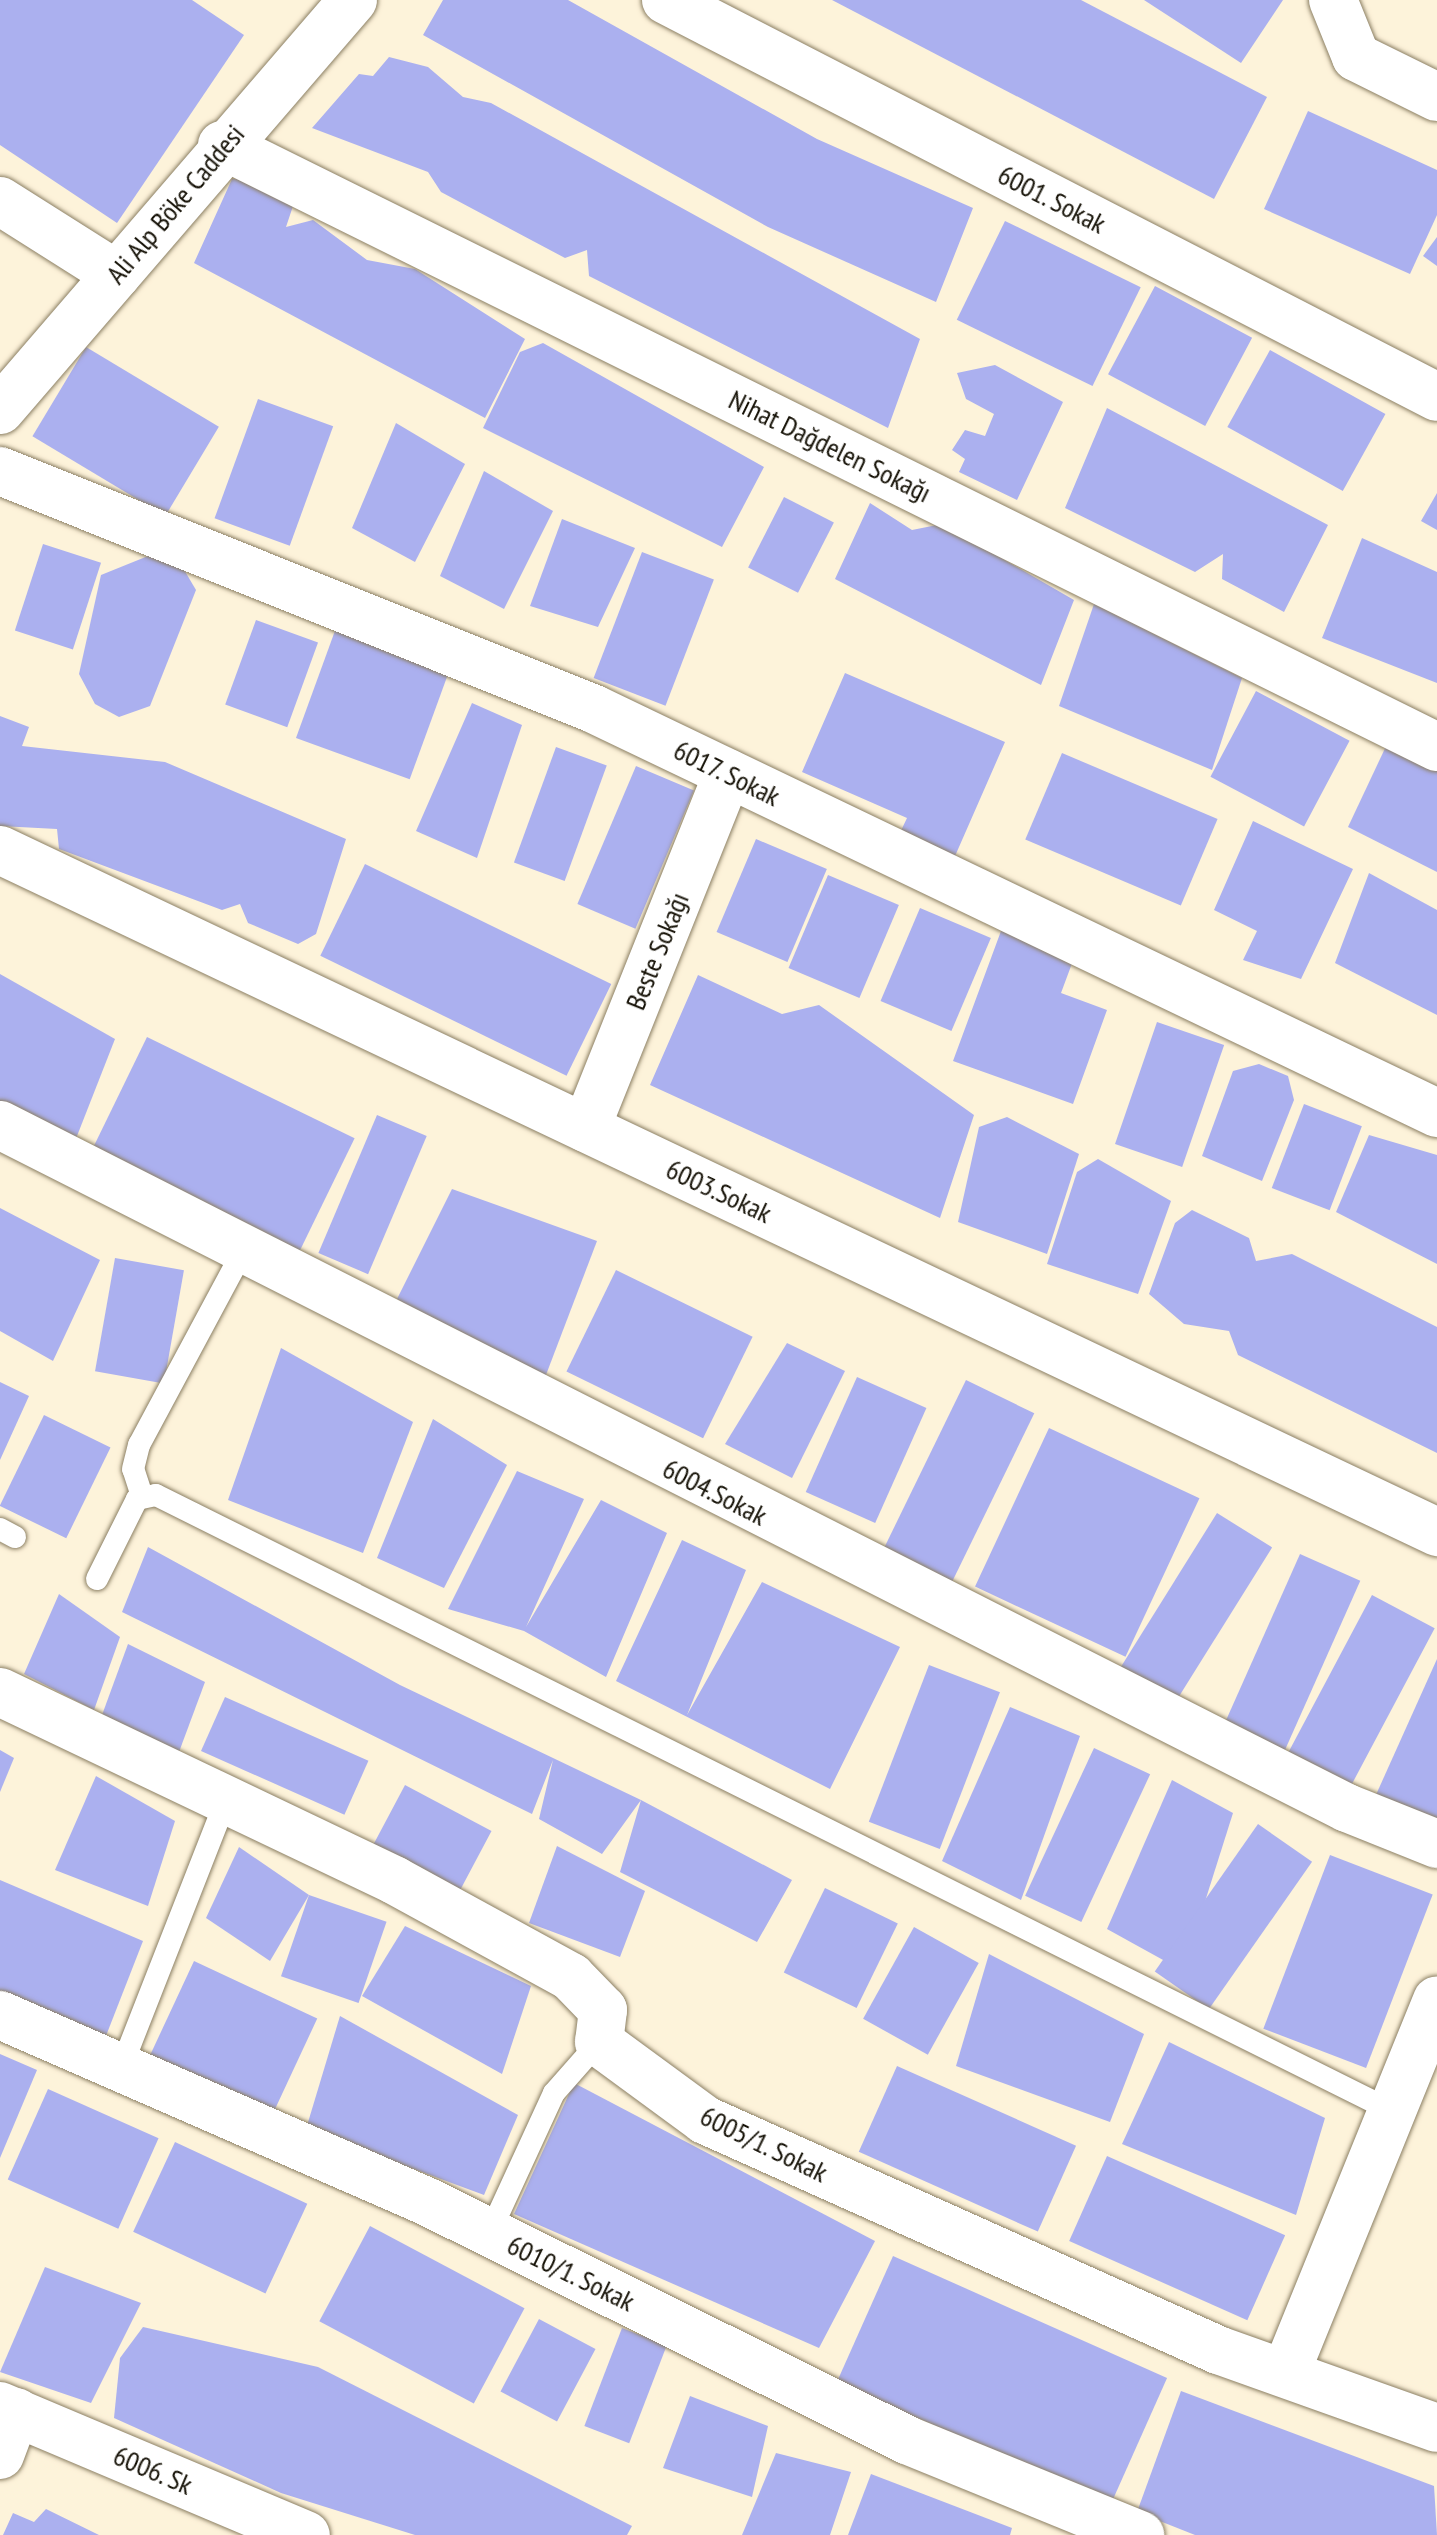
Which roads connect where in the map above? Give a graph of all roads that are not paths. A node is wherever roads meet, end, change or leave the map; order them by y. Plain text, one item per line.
1 (353, 0) edge
2 (666, 0) edge
3 (1332, 0) edge
4 (1437, 97) edge
5 (222, 145) junction
6 (0, 201) edge
7 (117, 275) junction
8 (1437, 397) edge
9 (0, 410) edge
10 (0, 471) edge
11 (1437, 748) edge
12 (728, 773) junction
13 (0, 850) edge
14 (1437, 1113) edge
15 (0, 1125) edge
16 (586, 1128) junction
17 (241, 1254) junction
18 (142, 1496) junction
19 (1437, 1532) edge
20 (97, 1578) dead end
21 (0, 1692) edge
22 (225, 1803) junction
23 (1437, 1844) edge
24 (1437, 2000) edge
25 (0, 2015) edge
26 (599, 2042) junction
27 (121, 2068) junction
28 (1392, 2111) junction
29 (490, 2232) junction
30 (1286, 2372) junction
31 (5, 2424) edge
32 (1437, 2428) edge
33 (306, 2535) edge
34 (1140, 2535) edge

1 - 5 street, Ali Alp Böke Caddesi
2 - 8 street, 6001. Sokak
3 - 4 street
5 - 7 street, Ali Alp Böke Caddesi
5 - 11 street, Nihat Dağdelen Sokağı
6 - 7 street
7 - 9 street, Ali Alp Böke Caddesi
10 - 12 street, 6017. Sokak
12 - 14 street, 6017. Sokak
12 - 16 street, Beste Sokağı
13 - 16 street, 6003.Sokak
15 - 17 street, 6004.Sokak
16 - 19 street, 6003.Sokak
17 - 18 lane
17 - 23 street, 6004.Sokak
18 - 20 lane
18 - 28 lane
21 - 22 street
22 - 26 street
22 - 27 lane
24 - 28 street
25 - 27 street, 6010/1. Sokak
26 - 29 lane
26 - 30 street, 6005/1. Sokak
27 - 29 street, 6010/1. Sokak
28 - 30 street
29 - 34 street, 6010/1. Sokak
30 - 32 street, 6005/1. Sokak
31 - 33 street, 6006. Sk

